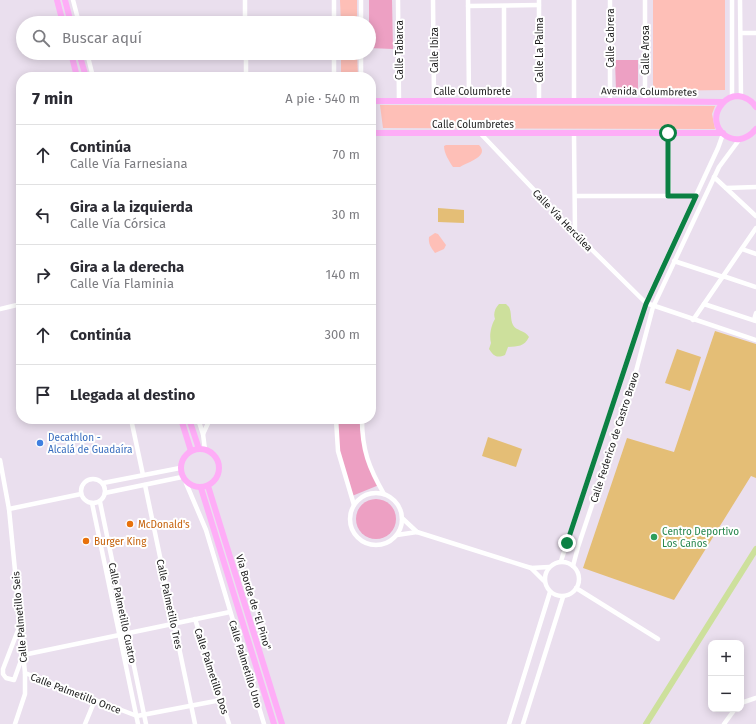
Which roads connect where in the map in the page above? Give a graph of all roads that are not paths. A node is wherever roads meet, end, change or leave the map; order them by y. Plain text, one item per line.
1 (56, 0) edge
2 (65, 0) edge
3 (73, 0) edge
4 (245, 0) edge
5 (334, 0) edge
6 (361, 0) edge
7 (398, 0) edge
8 (433, 0) edge
9 (468, 0) edge
10 (574, 0) edge
11 (610, 0) edge
12 (645, 0) edge
13 (732, 0) edge
14 (740, 0) edge
15 (539, 2) edge
16 (468, 6) junction
17 (504, 6) junction
18 (61, 16) edge
19 (69, 16) edge
20 (77, 16) edge
21 (245, 16) edge
22 (334, 16) edge
23 (361, 16) edge
24 (740, 33) junction
25 (756, 33) edge
26 (73, 60) edge
27 (81, 60) edge
28 (89, 60) edge
29 (246, 60) edge
30 (334, 60) edge
31 (361, 60) edge
32 (76, 72) edge
33 (85, 72) edge
34 (93, 72) edge
35 (246, 72) edge
36 (334, 72) edge
37 (361, 72) edge
38 (732, 97) junction
39 (742, 97) junction
40 (756, 97) edge
41 (468, 100) junction
42 (504, 100) junction
43 (539, 100) junction
44 (574, 100) junction
45 (610, 100) junction
46 (376, 101) edge
47 (399, 101) junction
48 (434, 101) junction
49 (645, 101) junction
50 (723, 102) junction
51 (756, 107) edge
52 (756, 129) edge
53 (376, 133) edge
54 (668, 133) junction
55 (723, 133) junction
56 (482, 134) junction
57 (574, 134) junction
58 (756, 135) edge
59 (747, 138) junction
60 (739, 140) junction
61 (714, 178) junction
62 (756, 187) edge
63 (726, 188) junction
64 (575, 196) junction
65 (668, 196) junction
66 (696, 196) junction
67 (756, 216) edge
68 (756, 228) edge
69 (575, 233) junction
70 (742, 249) junction
71 (756, 254) edge
72 (674, 261) junction
73 (723, 276) junction
74 (756, 287) edge
75 (646, 304) junction
76 (704, 304) junction
77 (16, 305) edge
78 (653, 307) junction
79 (0, 309) edge
80 (756, 314) edge
81 (693, 320) junction
82 (755, 321) edge
83 (756, 340) edge
84 (132, 424) edge
85 (183, 424) edge
86 (191, 424) edge
87 (200, 424) edge
88 (208, 424) edge
89 (336, 424) edge
90 (362, 424) edge
91 (204, 434) junction
92 (202, 449) junction
93 (191, 451) junction
94 (0, 460) edge
95 (180, 468) junction
96 (143, 475) junction
97 (184, 480) junction
98 (103, 483) junction
99 (145, 485) junction
100 (208, 486) junction
101 (201, 488) junction
102 (105, 493) junction
103 (81, 494) junction
104 (384, 494) junction
105 (100, 502) junction
106 (92, 503) junction
107 (354, 505) junction
108 (9, 510) junction
109 (402, 518) junction
110 (417, 532) junction
111 (397, 535) junction
112 (560, 561) junction
113 (573, 566) junction
114 (549, 567) junction
115 (530, 568) junction
116 (544, 581) junction
117 (576, 588) junction
118 (550, 592) junction
119 (563, 596) junction
120 (230, 612) junction
121 (195, 619) junction
122 (174, 623) junction
123 (20, 625) junction
124 (127, 633) junction
125 (119, 635) junction
126 (658, 639) dead end
127 (23, 655) junction
128 (24, 673) junction
129 (756, 698) edge
130 (95, 700) junction
131 (221, 700) junction
132 (744, 702) edge
133 (191, 706) junction
134 (733, 712) edge
135 (144, 715) junction
136 (137, 716) junction
137 (15, 724) edge
138 (85, 724) edge
139 (138, 724) edge
140 (146, 724) edge
141 (195, 724) edge
142 (229, 724) edge
143 (264, 724) edge
144 (274, 724) edge
145 (282, 724) edge
146 (509, 724) edge
147 (523, 724) edge
148 (724, 724) edge

1 - 18 street
2 - 19 street
3 - 20 street
4 - 21 street
5 - 22 street
6 - 23 street
7 - 47 street, Calle Tabarca
8 - 48 street, Calle Ibiza
9 - 16 street
10 - 44 street
11 - 45 street, Calle Cabrera
12 - 49 street, Calle Arosa
13 - 38 street
14 - 24 street
15 - 17 street
15 - 43 street, Calle La Palma
16 - 17 street
16 - 41 street
17 - 42 street
24 - 25 street
24 - 39 street
26 - 32 street
27 - 33 street
28 - 34 street
29 - 35 street
30 - 36 street
31 - 37 street
38 - 39 street
38 - 50 street
39 - 40 street
39 - 51 street
41 - 42 street, Calle Columbrete
41 - 48 street, Calle Columbrete
42 - 43 street, Calle Columbrete
43 - 44 street, Calle Columbrete
44 - 45 street, Avenida Columbretes
45 - 49 street, Avenida Columbretes
46 - 47 street, Calle Columbrete
47 - 48 street, Calle Columbrete
49 - 50 street, Avenida Columbretes
50 - 55 street
52 - 59 street
53 - 56 street, Calle Columbretes
54 - 55 street
54 - 57 street
54 - 65 street
55 - 60 street
55 - 66 street
56 - 57 street, Calle Columbretes
56 - 69 street, Calle Vía Hercúlea
57 - 64 street
58 - 59 street
59 - 60 street
60 - 61 street, Calle Federico de Castro Bravo
61 - 63 street
61 - 72 street, Calle Federico de Castro Bravo
62 - 63 street
63 - 67 street
64 - 65 street
64 - 69 street
65 - 66 street
66 - 75 street
68 - 70 street
69 - 75 street, Calle Vía Hercúlea
70 - 71 street
70 - 73 street
72 - 73 street
72 - 78 street, Calle Federico de Castro Bravo
73 - 74 street
73 - 76 street
75 - 78 street
75 - 112 street
76 - 81 street
76 - 82 street
77 - 79 street
78 - 81 street
78 - 113 street, Calle Federico de Castro Bravo
80 - 82 street
81 - 83 street
84 - 96 street
85 - 93 street
86 - 92 street
87 - 91 street
88 - 91 street
89 - 107 street
90 - 104 street
91 - 92 street
92 - 93 street
92 - 100 street
93 - 95 street
94 - 108 street, Calle Palmetillo Seis
95 - 96 street
95 - 97 street
96 - 98 street
97 - 99 street
97 - 101 street
97 - 120 street, Calle Palmetillo Uno
98 - 102 street
98 - 103 street
99 - 102 street
99 - 122 street, Calle Palmetillo Tres
100 - 101 street
100 - 145 street, Vía Borde de "El Pino"
101 - 144 street, Vía Borde de "El Pino"
102 - 105 street
103 - 106 street
103 - 108 street
104 - 107 street
104 - 109 street
105 - 106 street
105 - 124 street, Calle Palmetillo Cuatro
106 - 125 street, Calle Palmetillo Cuatro
107 - 111 street
108 - 123 street, Calle Palmetillo Seis
109 - 110 street
109 - 111 street
110 - 111 street
110 - 115 street
112 - 113 street
112 - 114 street
113 - 117 street
114 - 115 street
114 - 116 street
115 - 116 street
116 - 118 street
117 - 119 street
117 - 126 street
118 - 119 street
118 - 146 street
119 - 147 street
120 - 121 street
120 - 143 street, Calle Palmetillo Uno
121 - 122 street
121 - 131 street, Calle Palmetillo Dos
122 - 124 street
122 - 133 street, Calle Palmetillo Tres
123 - 127 street, Calle Palmetillo Seis
123 - 127 street
124 - 125 street
124 - 135 street, Calle Palmetillo Cuatro
125 - 127 street
125 - 136 street, Calle Palmetillo Cuatro
127 - 128 street, Calle Palmetillo Seis
128 - 130 street, Calle Palmetillo Once
128 - 137 street, Calle Palmetillo Seis
129 - 132 street
130 - 136 street, Calle Palmetillo Once
130 - 138 street
131 - 133 street, Calle Palmetillo Once
131 - 142 street, Calle Palmetillo Dos
133 - 135 street, Calle Palmetillo Once
133 - 141 street, Calle Palmetillo Tres
134 - 148 street
135 - 136 street, Calle Palmetillo Once
135 - 140 street, Calle Palmetillo Cuatro
136 - 139 street, Calle Palmetillo Cuatro

